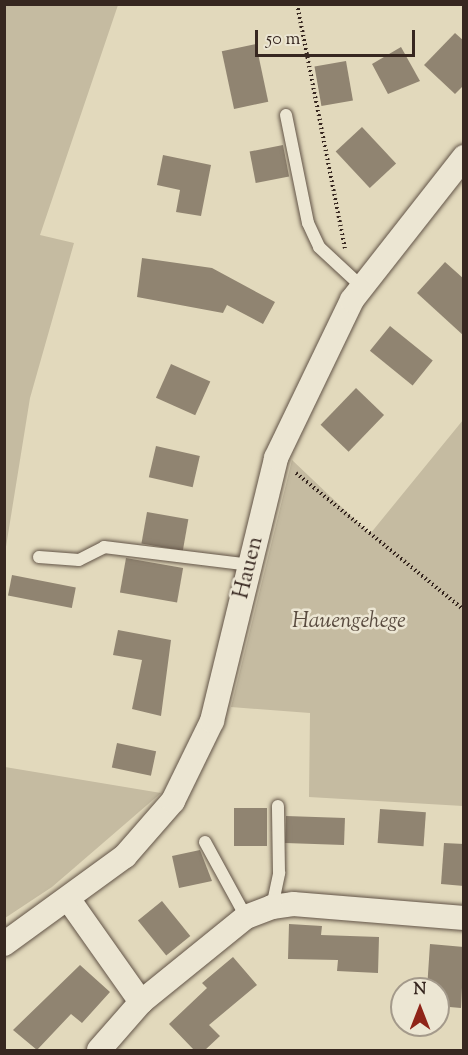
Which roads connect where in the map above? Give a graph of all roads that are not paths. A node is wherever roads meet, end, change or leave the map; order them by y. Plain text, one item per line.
1 (286, 116) dead end
2 (464, 157) edge
3 (362, 287) junction
4 (39, 558) dead end
5 (250, 565) junction
6 (278, 806) dead end
7 (205, 842) dead end
8 (69, 900) junction
9 (272, 907) junction
10 (246, 917) junction
11 (464, 918) edge
12 (4, 944) edge
13 (141, 1002) junction
14 (99, 1050) edge

1 - 3 lane
2 - 3 street, Hauen
3 - 5 street, Hauen
4 - 5 lane
5 - 8 street, Hauen
6 - 9 lane
7 - 10 lane
8 - 12 street, Hauen
8 - 13 street
9 - 10 street
9 - 11 street
10 - 13 street
13 - 14 street

